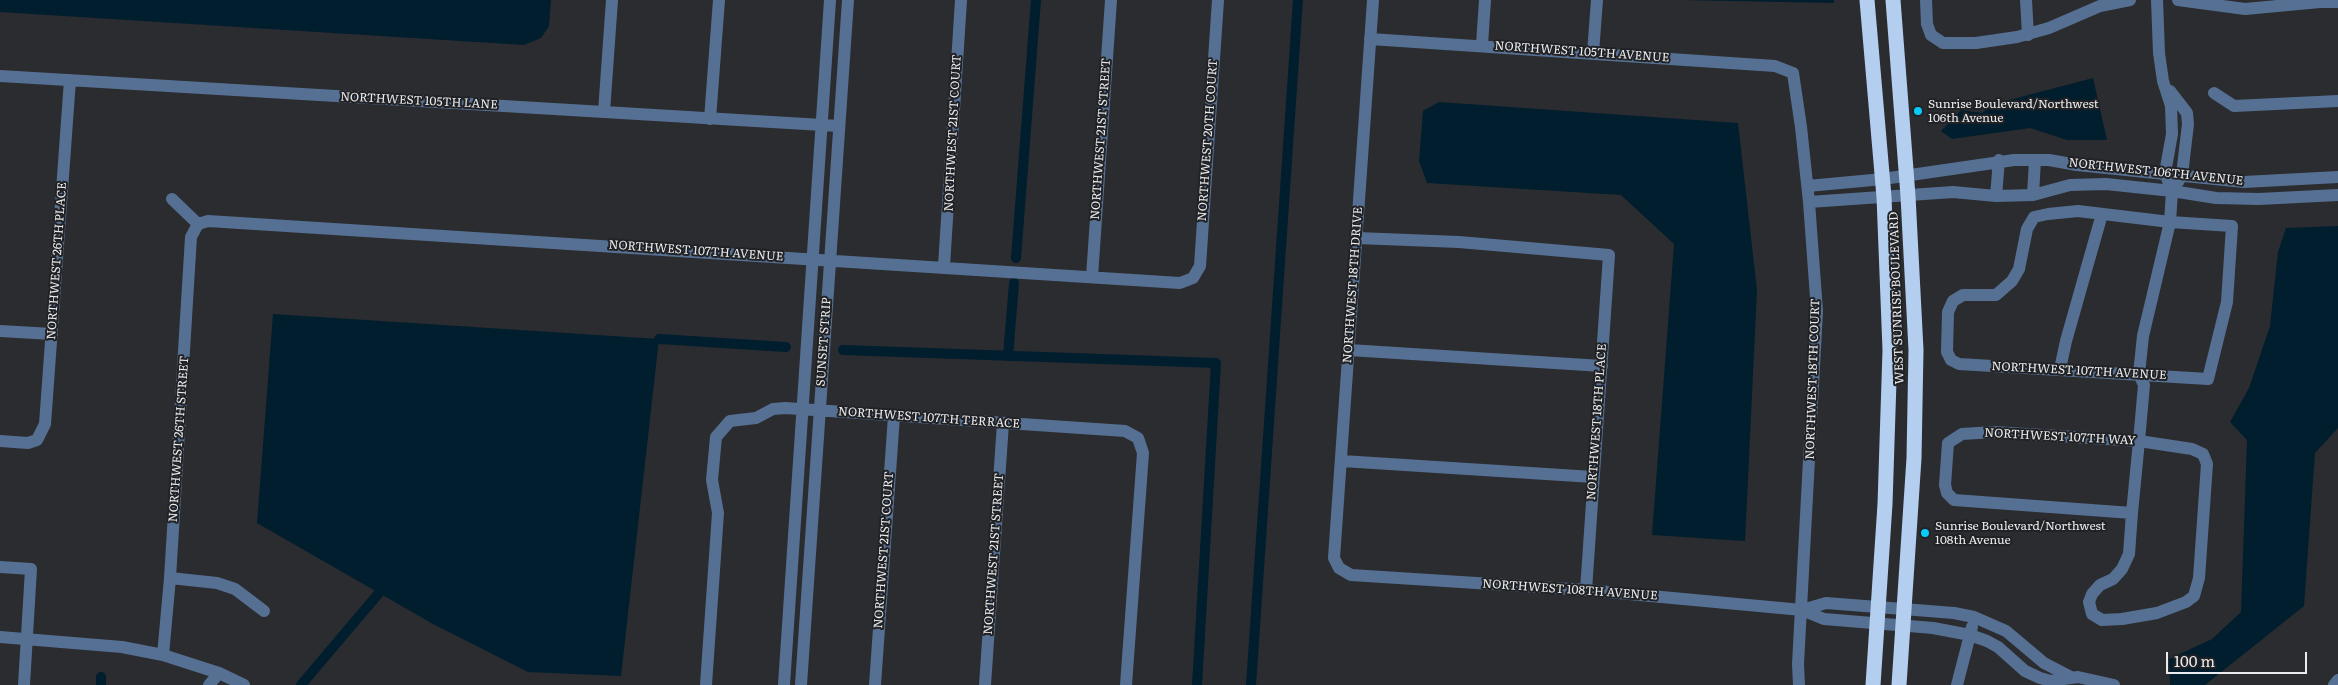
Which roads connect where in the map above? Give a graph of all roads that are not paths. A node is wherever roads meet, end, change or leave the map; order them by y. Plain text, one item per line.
1 (612, 0) edge
2 (719, 0) edge
3 (830, 0) edge
4 (848, 0) edge
5 (961, 0) edge
6 (1111, 0) edge
7 (1218, 0) edge
8 (1373, 0) edge
9 (1484, 0) edge
10 (1597, 0) edge
11 (1867, 0) edge
12 (1893, 0) edge
13 (1926, 0) edge
14 (2026, 0) edge
15 (2130, 0) edge
16 (2157, 0) edge
17 (2178, 0) edge
18 (2320, 1) edge
19 (2338, 2) edge
20 (2221, 3) edge
21 (2028, 35) junction
22 (1370, 39) junction
23 (1482, 45) junction
24 (1593, 53) junction
25 (1793, 73) joint
26 (0, 76) edge
27 (70, 80) junction
28 (2163, 81) junction
29 (2214, 93) dead end
30 (2338, 101) edge
31 (604, 112) junction
32 (710, 119) junction
33 (822, 125) junction
34 (839, 126) junction
35 (1999, 160) junction
36 (2035, 160) junction
37 (2164, 173) junction
38 (2182, 175) junction
39 (1907, 176) junction
40 (2338, 177) edge
41 (1883, 179) junction
42 (1808, 186) junction
43 (2172, 191) junction
44 (2033, 195) junction
45 (2338, 195) edge
46 (1908, 196) junction
47 (1996, 196) junction
48 (1884, 197) junction
49 (172, 199) dead end
50 (1809, 202) junction
51 (2102, 214) junction
52 (2170, 222) junction
53 (198, 224) junction
54 (1357, 238) junction
55 (812, 258) junction
56 (830, 259) junction
57 (944, 266) junction
58 (1092, 277) junction
59 (1193, 278) joint
60 (0, 331) edge
61 (52, 334) junction
62 (1349, 350) junction
63 (1602, 366) junction
64 (2060, 370) junction
65 (2139, 374) junction
66 (803, 408) junction
67 (819, 409) junction
68 (894, 416) junction
69 (1003, 423) junction
70 (0, 441) edge
71 (2139, 441) junction
72 (1342, 461) junction
73 (1592, 477) junction
74 (2132, 513) junction
75 (0, 567) edge
76 (1339, 568) joint
77 (170, 578) junction
78 (1586, 590) junction
79 (1904, 608) junction
80 (1802, 610) junction
81 (264, 611) dead end
82 (1878, 615) junction
83 (1974, 617) junction
84 (1903, 626) junction
85 (1970, 635) junction
86 (0, 637) edge
87 (27, 638) junction
88 (163, 655) junction
89 (219, 673) junction
90 (2071, 677) junction
91 (2338, 680) edge
92 (24, 685) edge
93 (209, 685) edge
94 (244, 685) edge
95 (706, 685) edge
96 (784, 685) edge
97 (801, 685) edge
98 (875, 685) edge
99 (985, 685) edge
100 (1126, 685) edge
101 (1799, 685) edge
102 (1873, 685) edge
103 (1899, 685) edge
104 (1957, 685) edge
105 (2114, 685) edge
106 (2334, 685) edge

1 - 31 street
2 - 32 street
3 - 33 street, SUNSET STRIP
4 - 34 street, SUNSET STRIP
5 - 57 street, NORTHWEST 21ST COURT
6 - 58 street, NORTHWEST 21ST STREET
7 - 59 street, NORTHWEST 20TH COURT
8 - 22 street, NORTHWEST 18TH DRIVE
9 - 23 street
10 - 24 street
11 - 41 highway, WEST SUNRISE BOULEVARD
12 - 39 highway, WEST SUNRISE BOULEVARD
13 - 21 street
14 - 21 street
15 - 21 street
16 - 28 street
17 - 20 street
18 - 19 street
18 - 20 street
22 - 23 street, NORTHWEST 105TH AVENUE
22 - 54 street, NORTHWEST 18TH DRIVE
23 - 24 street, NORTHWEST 105TH AVENUE
24 - 25 street, NORTHWEST 105TH AVENUE
25 - 42 street, NORTHWEST 18TH COURT
26 - 27 street, NORTHWEST 105TH LANE
27 - 31 street, NORTHWEST 105TH LANE
27 - 61 street, NORTHWEST 26TH PLACE
28 - 37 street
28 - 38 street
29 - 30 street
31 - 32 street, NORTHWEST 105TH LANE
32 - 33 street, NORTHWEST 105TH LANE
33 - 34 street, NORTHWEST 105TH LANE
33 - 55 street, SUNSET STRIP
34 - 56 street, SUNSET STRIP
35 - 36 street, NORTHWEST 106TH AVENUE
35 - 39 street, NORTHWEST 106TH AVENUE
35 - 47 street
36 - 37 street, NORTHWEST 106TH AVENUE
36 - 44 street
37 - 38 street, NORTHWEST 106TH AVENUE
37 - 43 street
38 - 40 street, NORTHWEST 106TH AVENUE
38 - 43 street
39 - 41 street, NORTHWEST 106TH AVENUE
39 - 46 highway, WEST SUNRISE BOULEVARD
41 - 42 street, NORTHWEST 106TH AVENUE
41 - 48 highway, WEST SUNRISE BOULEVARD
42 - 50 street, NORTHWEST 18TH COURT
43 - 44 street, NORTHWEST 106TH AVENUE
43 - 45 street, NORTHWEST 106TH AVENUE
43 - 52 street
44 - 47 street, NORTHWEST 106TH AVENUE
46 - 47 street, NORTHWEST 106TH AVENUE
46 - 48 street, NORTHWEST 106TH AVENUE
46 - 79 highway, WEST SUNRISE BOULEVARD
48 - 50 street, NORTHWEST 106TH AVENUE
48 - 82 highway, WEST SUNRISE BOULEVARD
49 - 53 street
50 - 80 street, NORTHWEST 18TH COURT
51 - 52 street
51 - 64 street
51 - 64 street, NORTHWEST 107TH AVENUE
52 - 65 street
52 - 65 street, NORTHWEST 107TH AVENUE
53 - 55 street, NORTHWEST 107TH AVENUE
53 - 77 street, NORTHWEST 26TH STREET
54 - 62 street, NORTHWEST 18TH DRIVE
54 - 63 street, NORTHWEST 18TH PLACE
55 - 56 street, NORTHWEST 107TH AVENUE
55 - 66 street, SUNSET STRIP
56 - 57 street, NORTHWEST 107TH AVENUE
56 - 67 street, SUNSET STRIP
57 - 58 street, NORTHWEST 107TH AVENUE
58 - 59 street, NORTHWEST 107TH AVENUE
60 - 61 street
61 - 70 street, NORTHWEST 26TH PLACE
62 - 63 street
62 - 72 street, NORTHWEST 18TH DRIVE
63 - 73 street, NORTHWEST 18TH PLACE
64 - 65 street, NORTHWEST 107TH AVENUE
65 - 71 street
66 - 67 street, NORTHWEST 107TH TERRACE
66 - 95 street, NORTHWEST 107TH TERRACE
66 - 96 street, SUNSET STRIP
67 - 68 street, NORTHWEST 107TH TERRACE
67 - 97 street, SUNSET STRIP
68 - 69 street, NORTHWEST 107TH TERRACE
68 - 98 street, NORTHWEST 21ST COURT
69 - 99 street, NORTHWEST 21ST STREET
69 - 100 street, NORTHWEST 107TH TERRACE
71 - 74 street
71 - 74 street, NORTHWEST 107TH WAY
71 - 74 street, NORTHWEST 107TH WAY
72 - 73 street
72 - 76 street, NORTHWEST 18TH DRIVE
73 - 78 street, NORTHWEST 18TH PLACE
75 - 87 street
76 - 78 street, NORTHWEST 108TH AVENUE
77 - 81 street
77 - 88 street, NORTHWEST 26TH STREET
78 - 80 street, NORTHWEST 108TH AVENUE
79 - 82 street, NORTHWEST 108TH AVENUE
79 - 83 street, NORTHWEST 108TH AVENUE
79 - 84 highway, WEST SUNRISE BOULEVARD
80 - 82 street, NORTHWEST 108TH AVENUE
80 - 101 street, NORTHWEST 18TH COURT
82 - 84 street, NORTHWEST 108TH AVENUE
82 - 102 highway, WEST SUNRISE BOULEVARD
83 - 85 street
83 - 90 street, NORTHWEST 108TH AVENUE
84 - 85 street, NORTHWEST 108TH AVENUE
84 - 103 highway, WEST SUNRISE BOULEVARD
85 - 90 street, NORTHWEST 108TH AVENUE
85 - 104 street
86 - 87 street
87 - 88 street
87 - 92 street
88 - 89 street
89 - 93 street
89 - 94 street
90 - 105 street, NORTHWEST 108TH AVENUE
91 - 106 street

